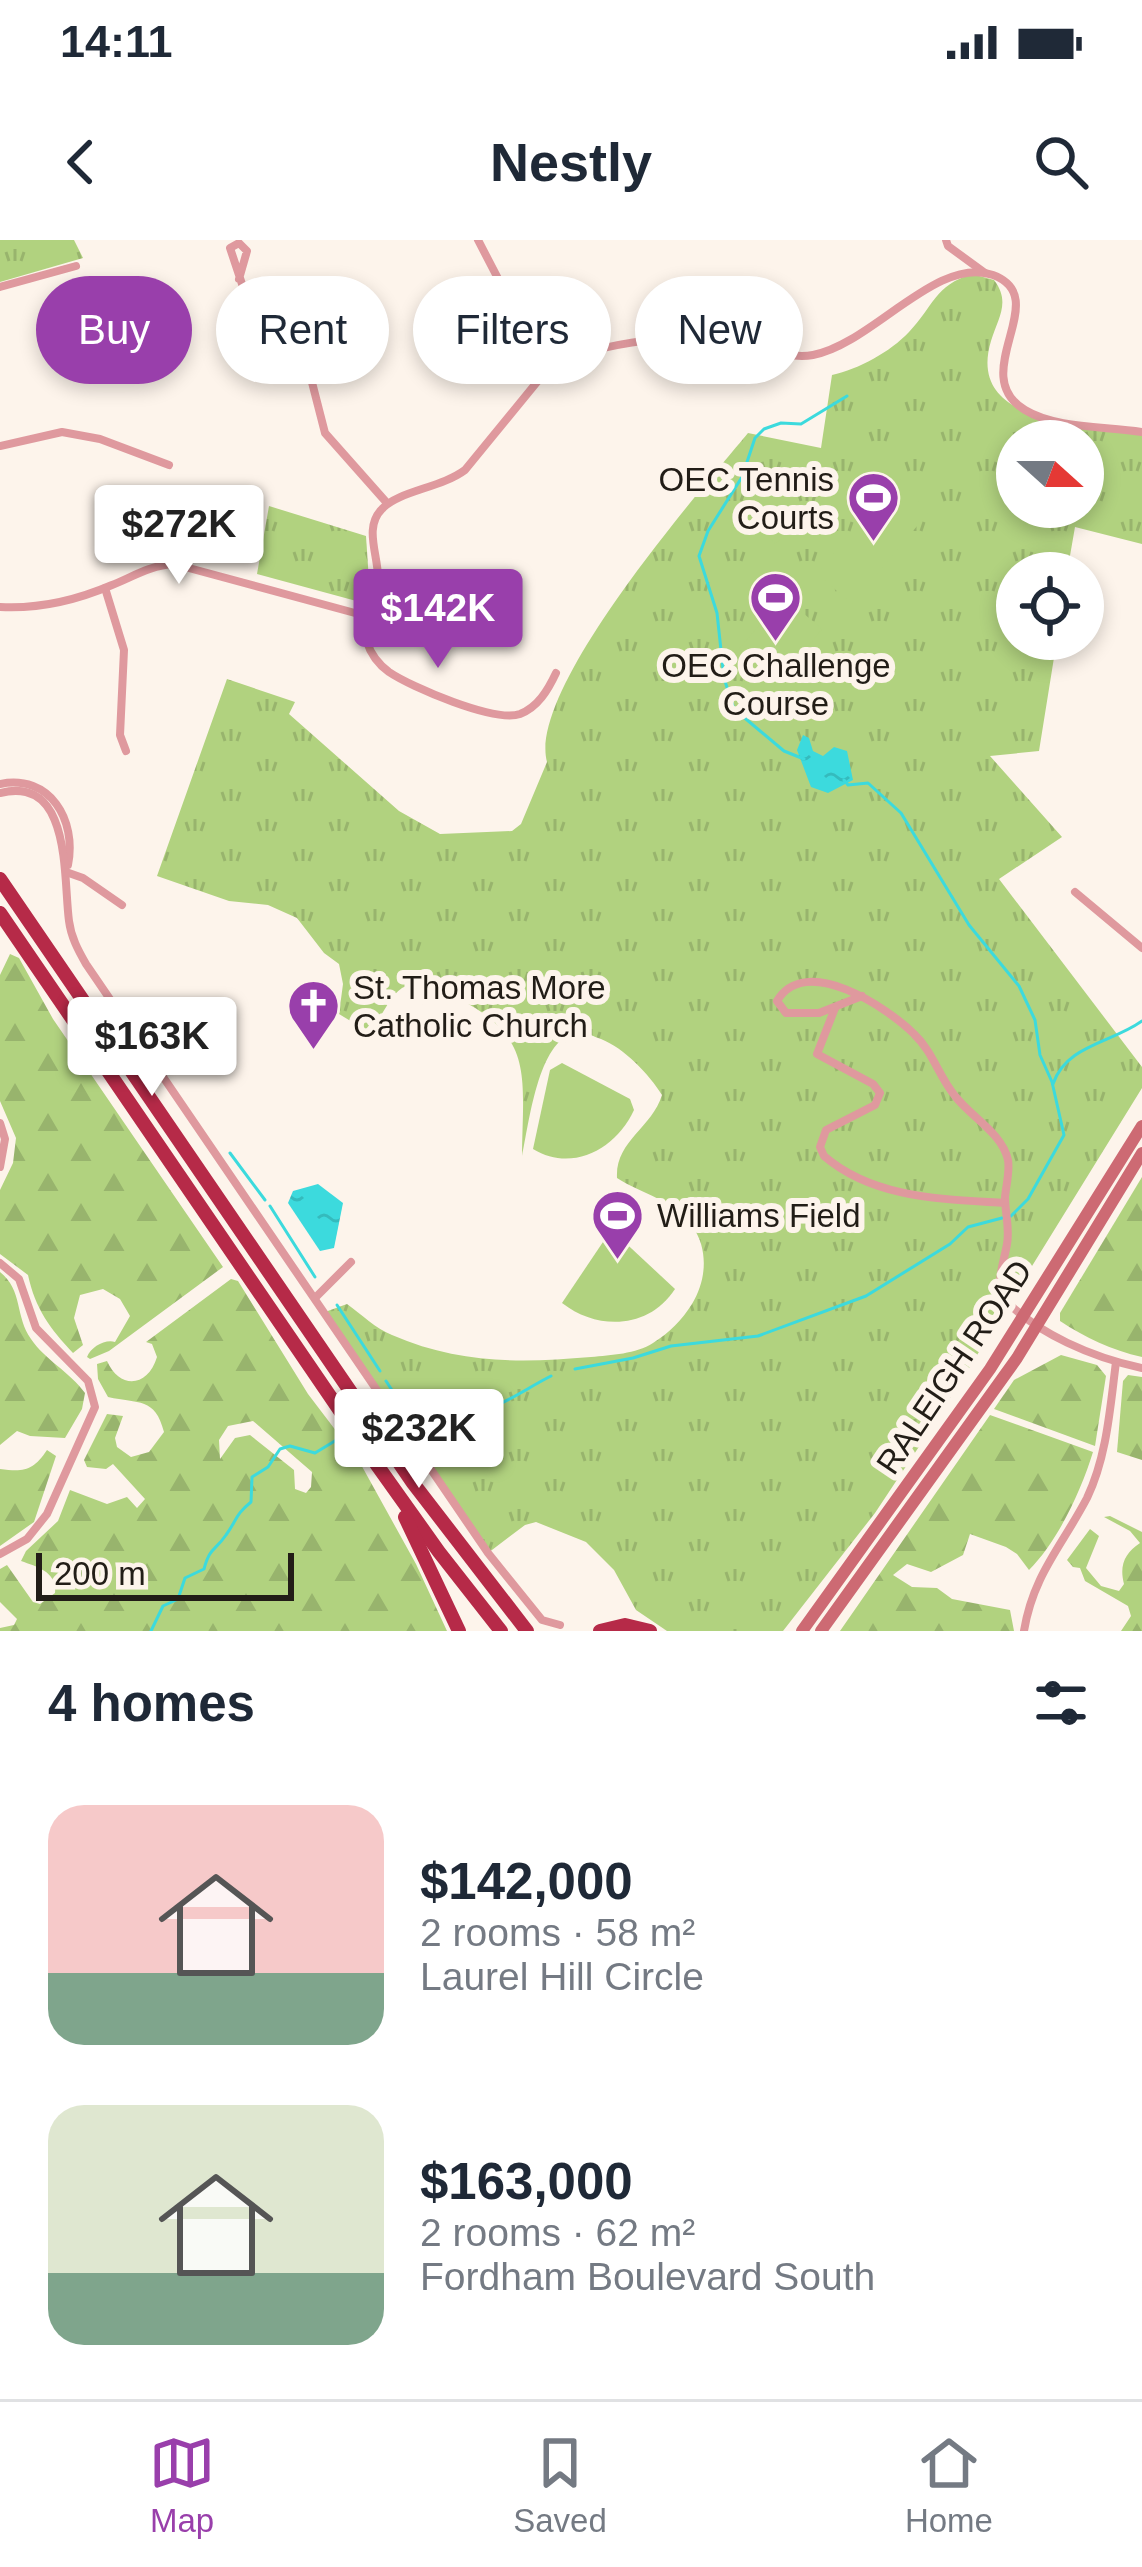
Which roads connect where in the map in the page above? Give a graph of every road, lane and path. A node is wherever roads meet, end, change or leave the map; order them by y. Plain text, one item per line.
1 (478, 240) edge
2 (946, 240) edge
3 (76, 266) dead end
4 (985, 273) junction
5 (497, 276) edge
6 (0, 287) edge
7 (611, 349) edge
8 (312, 384) edge
9 (535, 384) edge
10 (1142, 432) edge
11 (0, 446) edge
12 (169, 465) dead end
13 (387, 503) junction
14 (105, 588) junction
15 (0, 607) edge
16 (366, 616) junction
17 (556, 673) dead end
18 (126, 751) dead end
19 (0, 784) edge
20 (0, 793) edge
21 (66, 872) junction
22 (0, 878) edge
23 (1075, 892) dead end
24 (122, 905) dead end
25 (0, 913) edge
26 (1142, 948) edge
27 (862, 996) junction
28 (835, 1007) junction
29 (0, 1123) edge
30 (1142, 1126) edge
31 (1142, 1154) edge
32 (0, 1167) edge
33 (1005, 1203) junction
34 (351, 1262) dead end
35 (0, 1263) edge
36 (316, 1298) junction
37 (1024, 1315) junction
38 (1039, 1324) junction
39 (1116, 1362) junction
40 (1142, 1368) edge
41 (377, 1465) junction
42 (0, 1554) edge
43 (560, 1625) dead end
44 (459, 1631) edge
45 (502, 1631) edge
46 (527, 1631) edge
47 (600, 1631) edge
48 (650, 1631) edge
49 (802, 1631) edge
50 (821, 1631) edge
51 (1024, 1631) edge

1 - 5 street
2 - 4 street
3 - 6 street
4 - 7 street
4 - 10 street
8 - 13 street
9 - 13 street
11 - 12 street
13 - 16 street
14 - 15 street
14 - 16 street
14 - 18 street
16 - 17 street
19 - 21 street
20 - 21 street
21 - 24 street
21 - 36 street
22 - 46 highway
23 - 26 street
25 - 41 highway
27 - 28 street
27 - 28 street
27 - 33 street
28 - 33 street
29 - 32 street
30 - 37 main road, RALEIGH ROAD
31 - 38 main road, RALEIGH ROAD
33 - 37 street
34 - 36 street
35 - 42 street
36 - 43 street
37 - 38 street
37 - 49 main road, RALEIGH ROAD
38 - 39 street
38 - 50 main road, RALEIGH ROAD
39 - 40 street
39 - 51 street
41 - 44 highway
41 - 45 highway
47 - 48 highway

